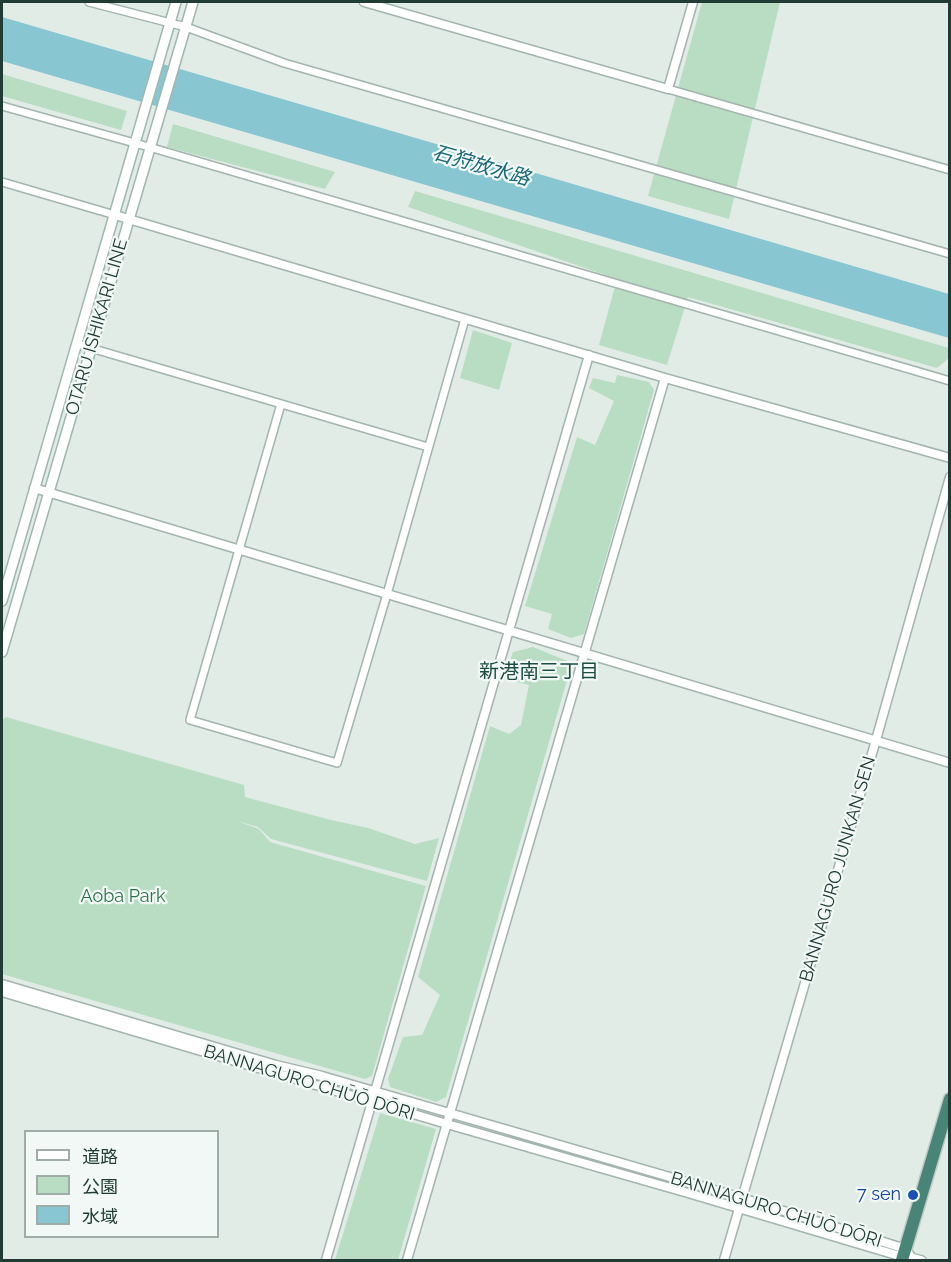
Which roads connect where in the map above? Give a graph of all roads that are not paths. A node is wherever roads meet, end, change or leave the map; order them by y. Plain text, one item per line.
1 (89, 2) edge
2 (176, 2) edge
3 (193, 2) edge
4 (364, 2) edge
5 (693, 2) edge
6 (170, 22) junction
7 (186, 27) junction
8 (668, 89) junction
9 (2, 106) edge
10 (135, 143) junction
11 (149, 147) junction
12 (950, 170) edge
13 (2, 182) edge
14 (115, 215) junction
15 (128, 219) junction
16 (950, 254) edge
17 (465, 319) junction
18 (77, 344) junction
19 (91, 348) junction
20 (589, 355) junction
21 (665, 378) junction
22 (950, 381) edge
23 (281, 404) junction
24 (428, 447) junction
25 (950, 458) edge
26 (950, 477) edge
27 (34, 488) junction
28 (48, 492) junction
29 (239, 549) junction
30 (387, 594) junction
31 (2, 601) edge
32 (508, 631) junction
33 (2, 652) edge
34 (584, 654) junction
35 (876, 740) junction
36 (950, 763) edge
37 (2, 984) edge
38 (2, 992) edge
39 (375, 1092) junction
40 (950, 1099) edge
41 (372, 1102) junction
42 (451, 1114) junction
43 (447, 1124) junction
44 (950, 1129) edge
45 (742, 1198) junction
46 (739, 1208) junction
47 (909, 1257) edge
48 (326, 1260) edge
49 (407, 1260) edge
50 (724, 1260) edge

1 - 6 street
2 - 6 main road, OTARU ISHIKARI LINE
3 - 7 main road, OTARU ISHIKARI LINE
4 - 8 street
5 - 8 street
6 - 7 street
6 - 10 main road, OTARU ISHIKARI LINE
7 - 11 main road, OTARU ISHIKARI LINE
7 - 16 street
8 - 12 street
9 - 10 street
10 - 11 street
10 - 14 main road, OTARU ISHIKARI LINE
11 - 15 main road, OTARU ISHIKARI LINE
11 - 22 street
13 - 14 street
14 - 15 street
14 - 18 main road, OTARU ISHIKARI LINE
15 - 17 street
15 - 19 main road, OTARU ISHIKARI LINE
17 - 20 street
17 - 24 street
18 - 19 street
18 - 27 main road, OTARU ISHIKARI LINE
19 - 23 street
19 - 28 main road, OTARU ISHIKARI LINE
20 - 21 street
20 - 32 street
21 - 25 street
21 - 34 street
23 - 24 street
23 - 29 street
24 - 30 street
26 - 35 street, BANNAGURO JUNKAN SEN
27 - 28 street
27 - 31 main road, OTARU ISHIKARI LINE
28 - 29 street
28 - 33 main road, OTARU ISHIKARI LINE
29 - 30 street
29 - 30 street
30 - 32 street
32 - 34 street
32 - 39 street
34 - 35 street
34 - 42 street
35 - 36 street
35 - 45 street, BANNAGURO JUNKAN SEN
37 - 39 street, BANNAGURO CHŪŌ DŌRI
38 - 41 street, BANNAGURO CHŪŌ DŌRI
39 - 41 street
39 - 42 street, BANNAGURO CHŪŌ DŌRI
40 - 47 highway
41 - 43 street, BANNAGURO CHŪŌ DŌRI
41 - 48 street
42 - 43 street
42 - 45 street, BANNAGURO CHŪŌ DŌRI
43 - 46 street, BANNAGURO CHŪŌ DŌRI
43 - 49 street
44 - 47 highway
45 - 46 street, BANNAGURO JUNKAN SEN
45 - 47 street, BANNAGURO CHŪŌ DŌRI
46 - 47 street, BANNAGURO CHŪŌ DŌRI
46 - 50 street, BANNAGURO JUNKAN SEN

